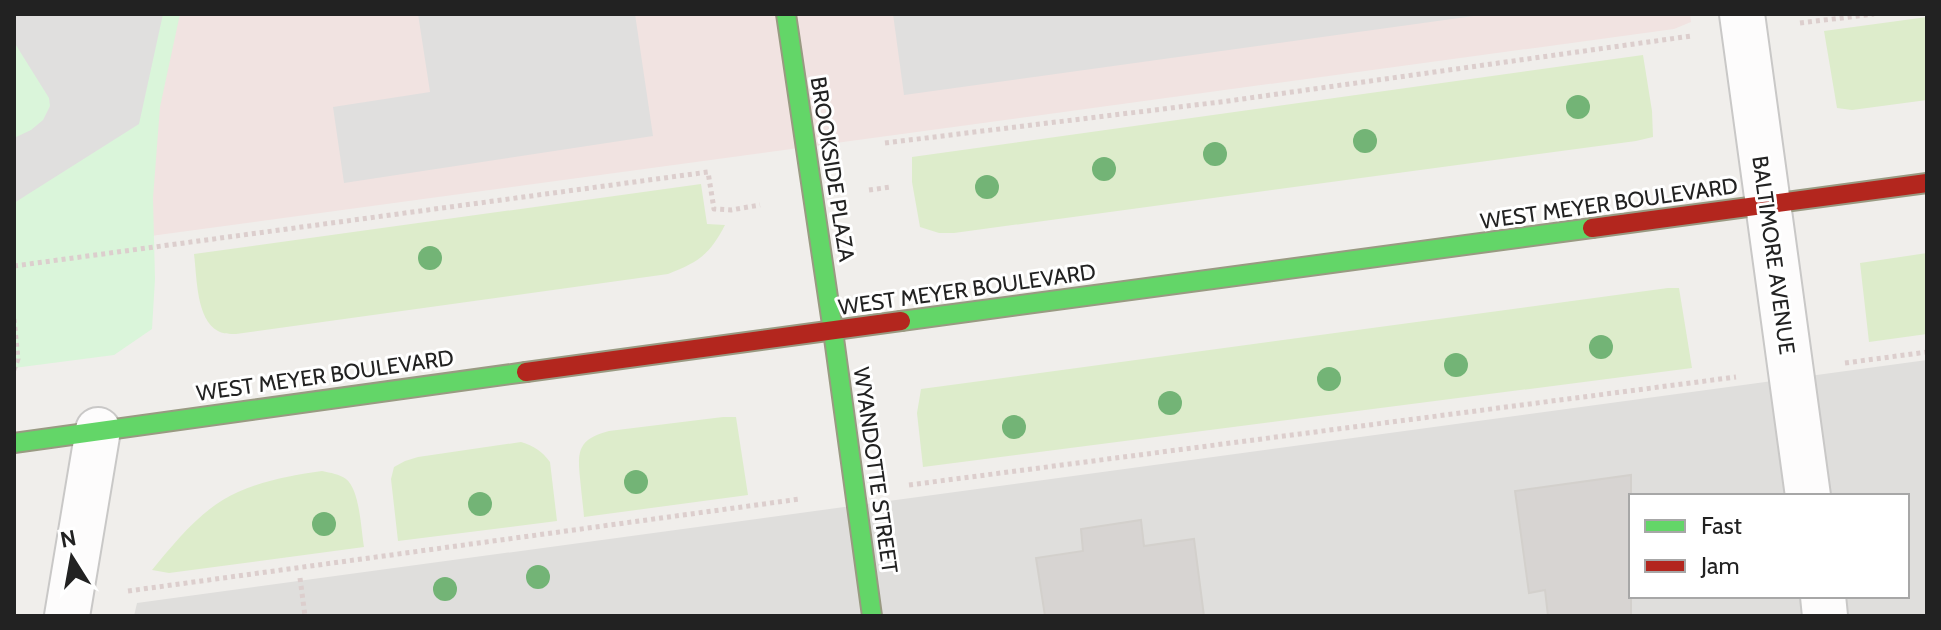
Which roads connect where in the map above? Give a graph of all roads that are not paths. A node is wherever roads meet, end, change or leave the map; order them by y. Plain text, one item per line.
1 (786, 14) edge
2 (1743, 22) edge
3 (1927, 183) edge
4 (1767, 206) junction
5 (833, 331) junction
6 (98, 430) junction
7 (14, 443) edge
8 (1808, 494) edge
9 (67, 616) edge
10 (872, 616) edge

1 - 5 main road, BROOKSIDE PLAZA
2 - 4 street, BALTIMORE AVENUE
3 - 4 main road, WEST MEYER BOULEVARD
4 - 5 main road, WEST MEYER BOULEVARD
4 - 8 street, BALTIMORE AVENUE
5 - 6 main road, WEST MEYER BOULEVARD
5 - 10 main road, WYANDOTTE STREET
6 - 7 main road, WEST MEYER BOULEVARD
6 - 9 street

